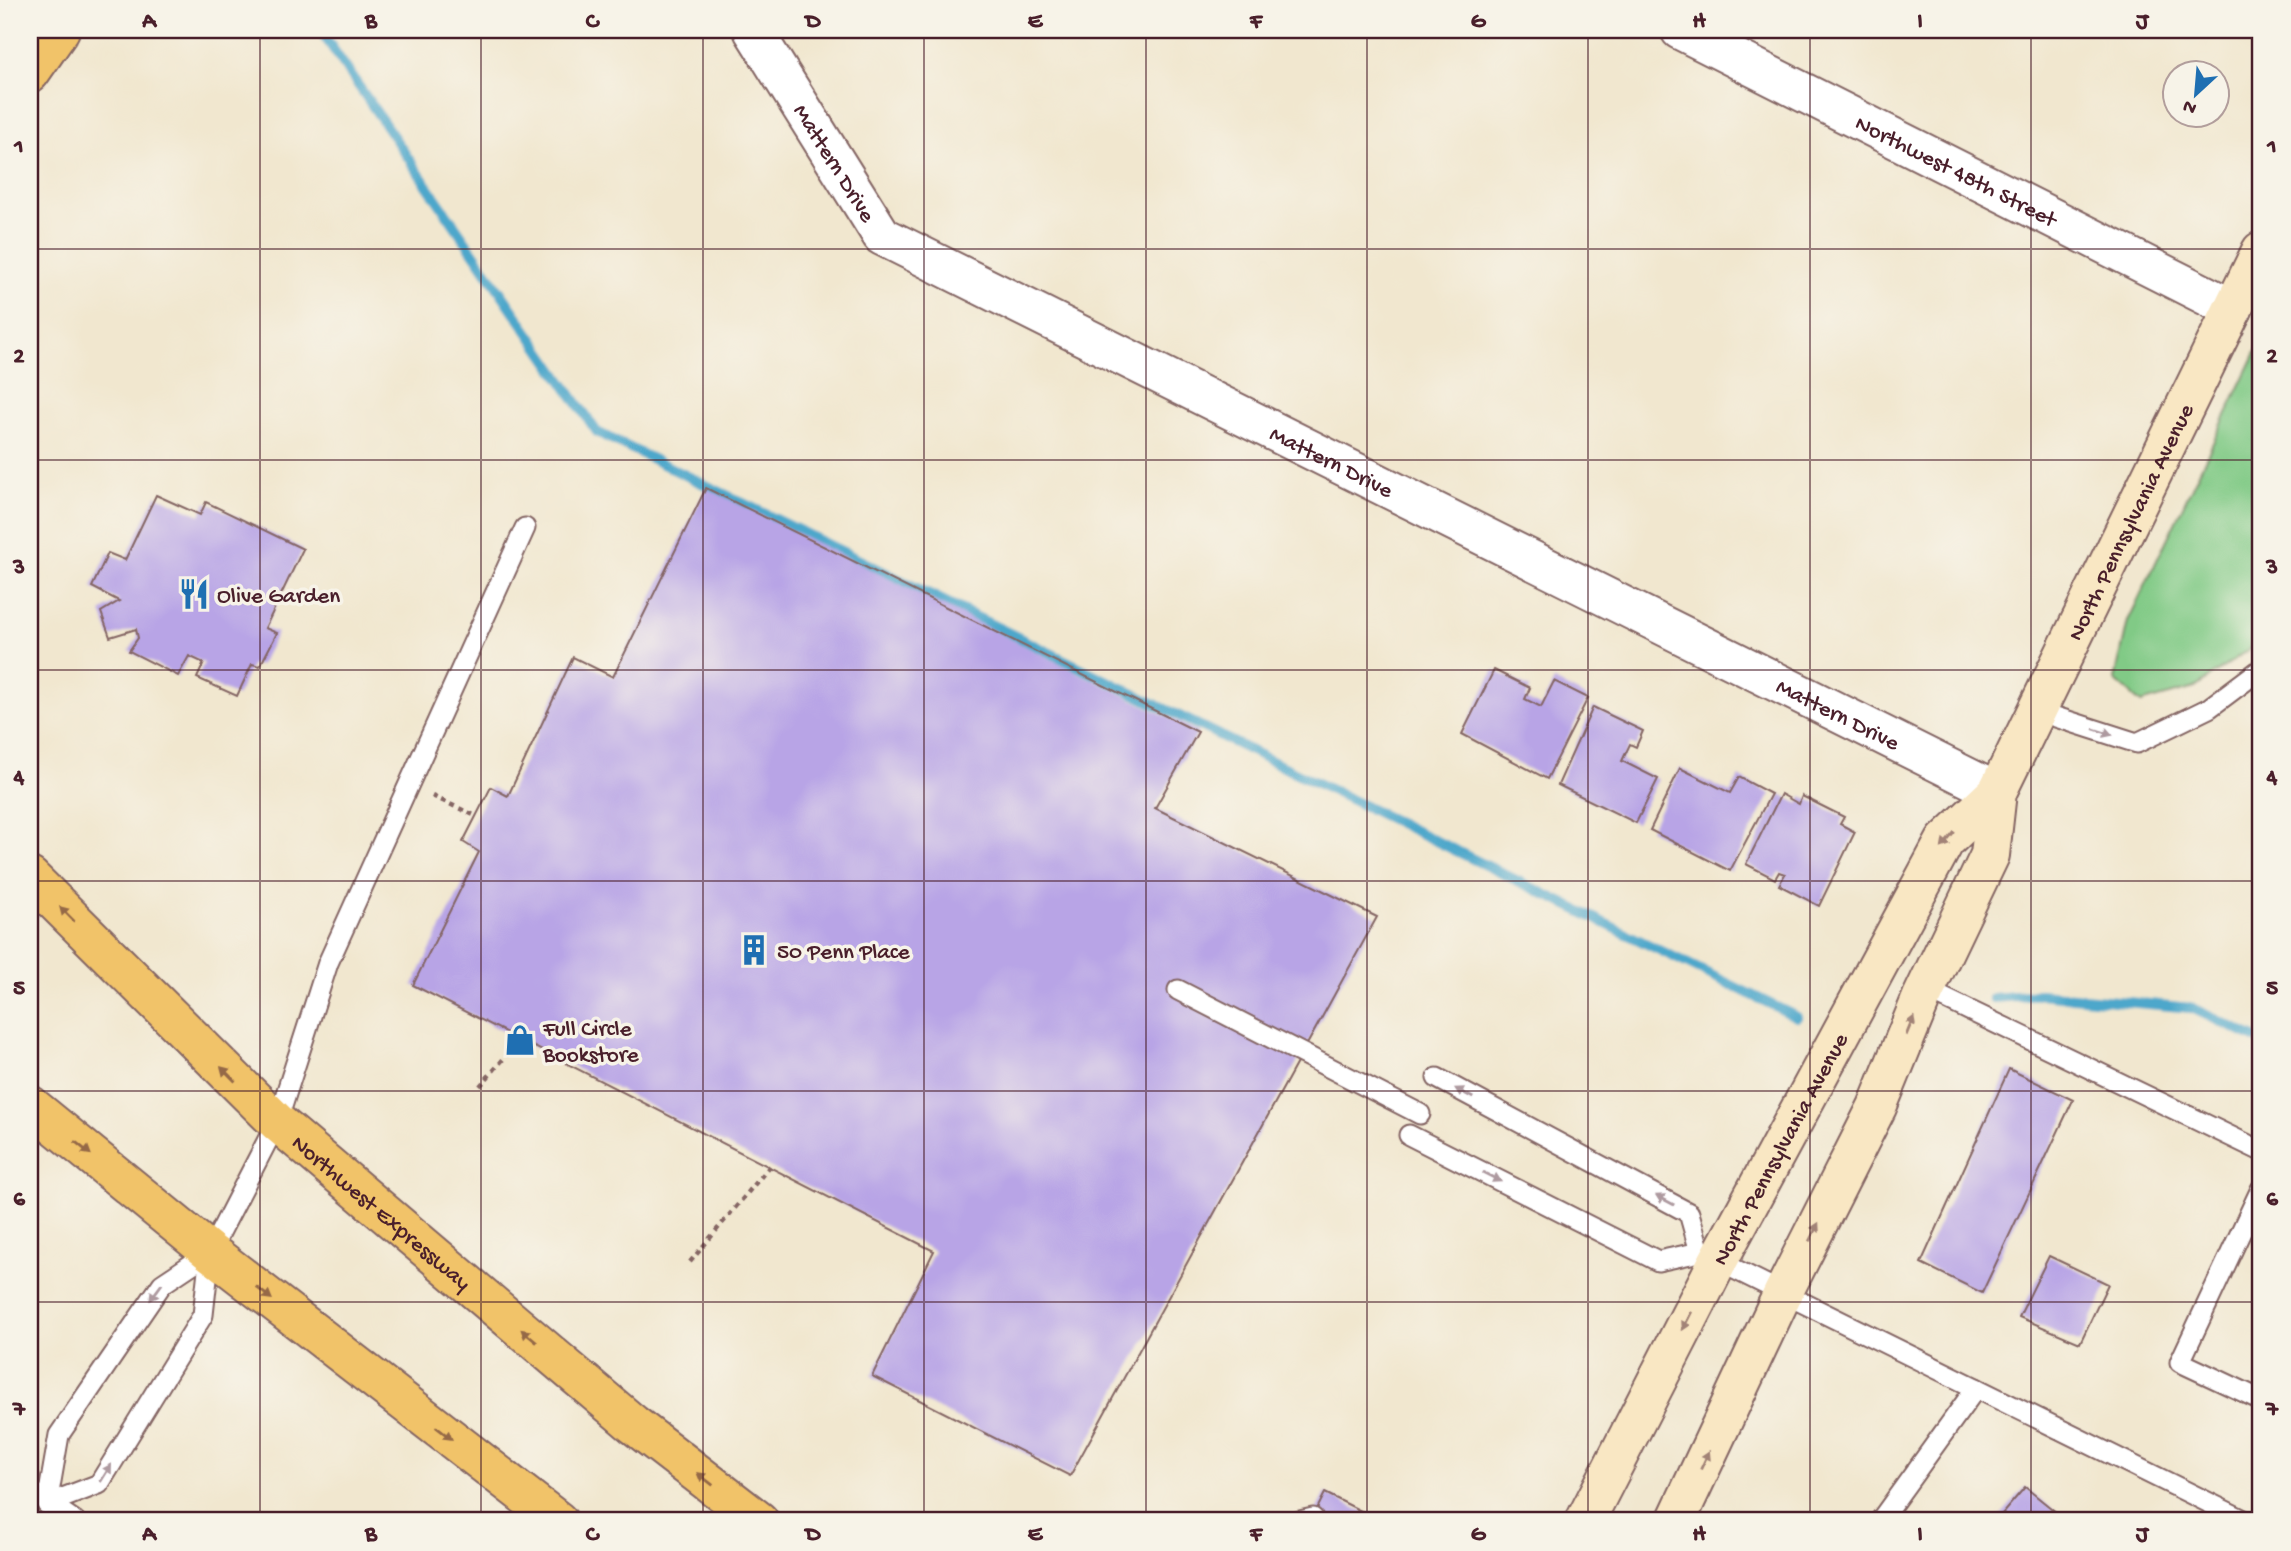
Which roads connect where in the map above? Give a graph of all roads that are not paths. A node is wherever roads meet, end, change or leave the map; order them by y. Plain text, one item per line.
1 (60, 30) edge
2 (752, 30) edge
3 (1680, 30) edge
4 (30, 74) edge
5 (2261, 251) edge
6 (2233, 309) junction
7 (525, 528) dead end
8 (2261, 669) edge
9 (2038, 711) junction
10 (1997, 792) junction
11 (30, 877) edge
12 (1925, 989) junction
13 (1178, 990) dead end
14 (1437, 1078) dead end
15 (30, 1105) edge
16 (1420, 1114) dead end
17 (277, 1122) junction
18 (1409, 1135) dead end
19 (2261, 1151) edge
20 (2261, 1189) edge
21 (210, 1251) junction
22 (1709, 1257) junction
23 (1783, 1293) junction
24 (1976, 1388) junction
25 (2261, 1399) edge
26 (30, 1490) edge
27 (47, 1504) junction
28 (75, 1521) edge
29 (558, 1521) edge
30 (759, 1521) edge
31 (1585, 1521) edge
32 (1675, 1521) edge
33 (1880, 1521) edge
34 (2246, 1521) edge

1 - 4 highway
2 - 10 street, Mattern Drive
3 - 6 street, Northwest 48th Street
5 - 6 main road, North Pennsylvania Avenue
6 - 9 main road, North Pennsylvania Avenue
7 - 17 lane
9 -> 8 lane
9 - 10 main road, North Pennsylvania Avenue
10 - 12 main road, North Pennsylvania Avenue
10 -> 22 main road, North Pennsylvania Avenue
17 -> 11 highway, Northwest Expressway
12 - 19 lane
23 -> 12 main road, North Pennsylvania Avenue
13 - 16 lane
22 -> 14 lane
15 -> 21 highway
17 - 21 lane
30 -> 17 highway, Northwest Expressway
18 -> 22 lane
20 - 25 lane
21 -> 27 lane
27 -> 21 lane
21 -> 29 highway
22 - 23 lane
22 -> 31 main road, North Pennsylvania Avenue
23 - 24 lane
32 -> 23 main road, North Pennsylvania Avenue
24 - 33 lane
24 - 34 lane
26 - 27 lane
27 - 28 lane

